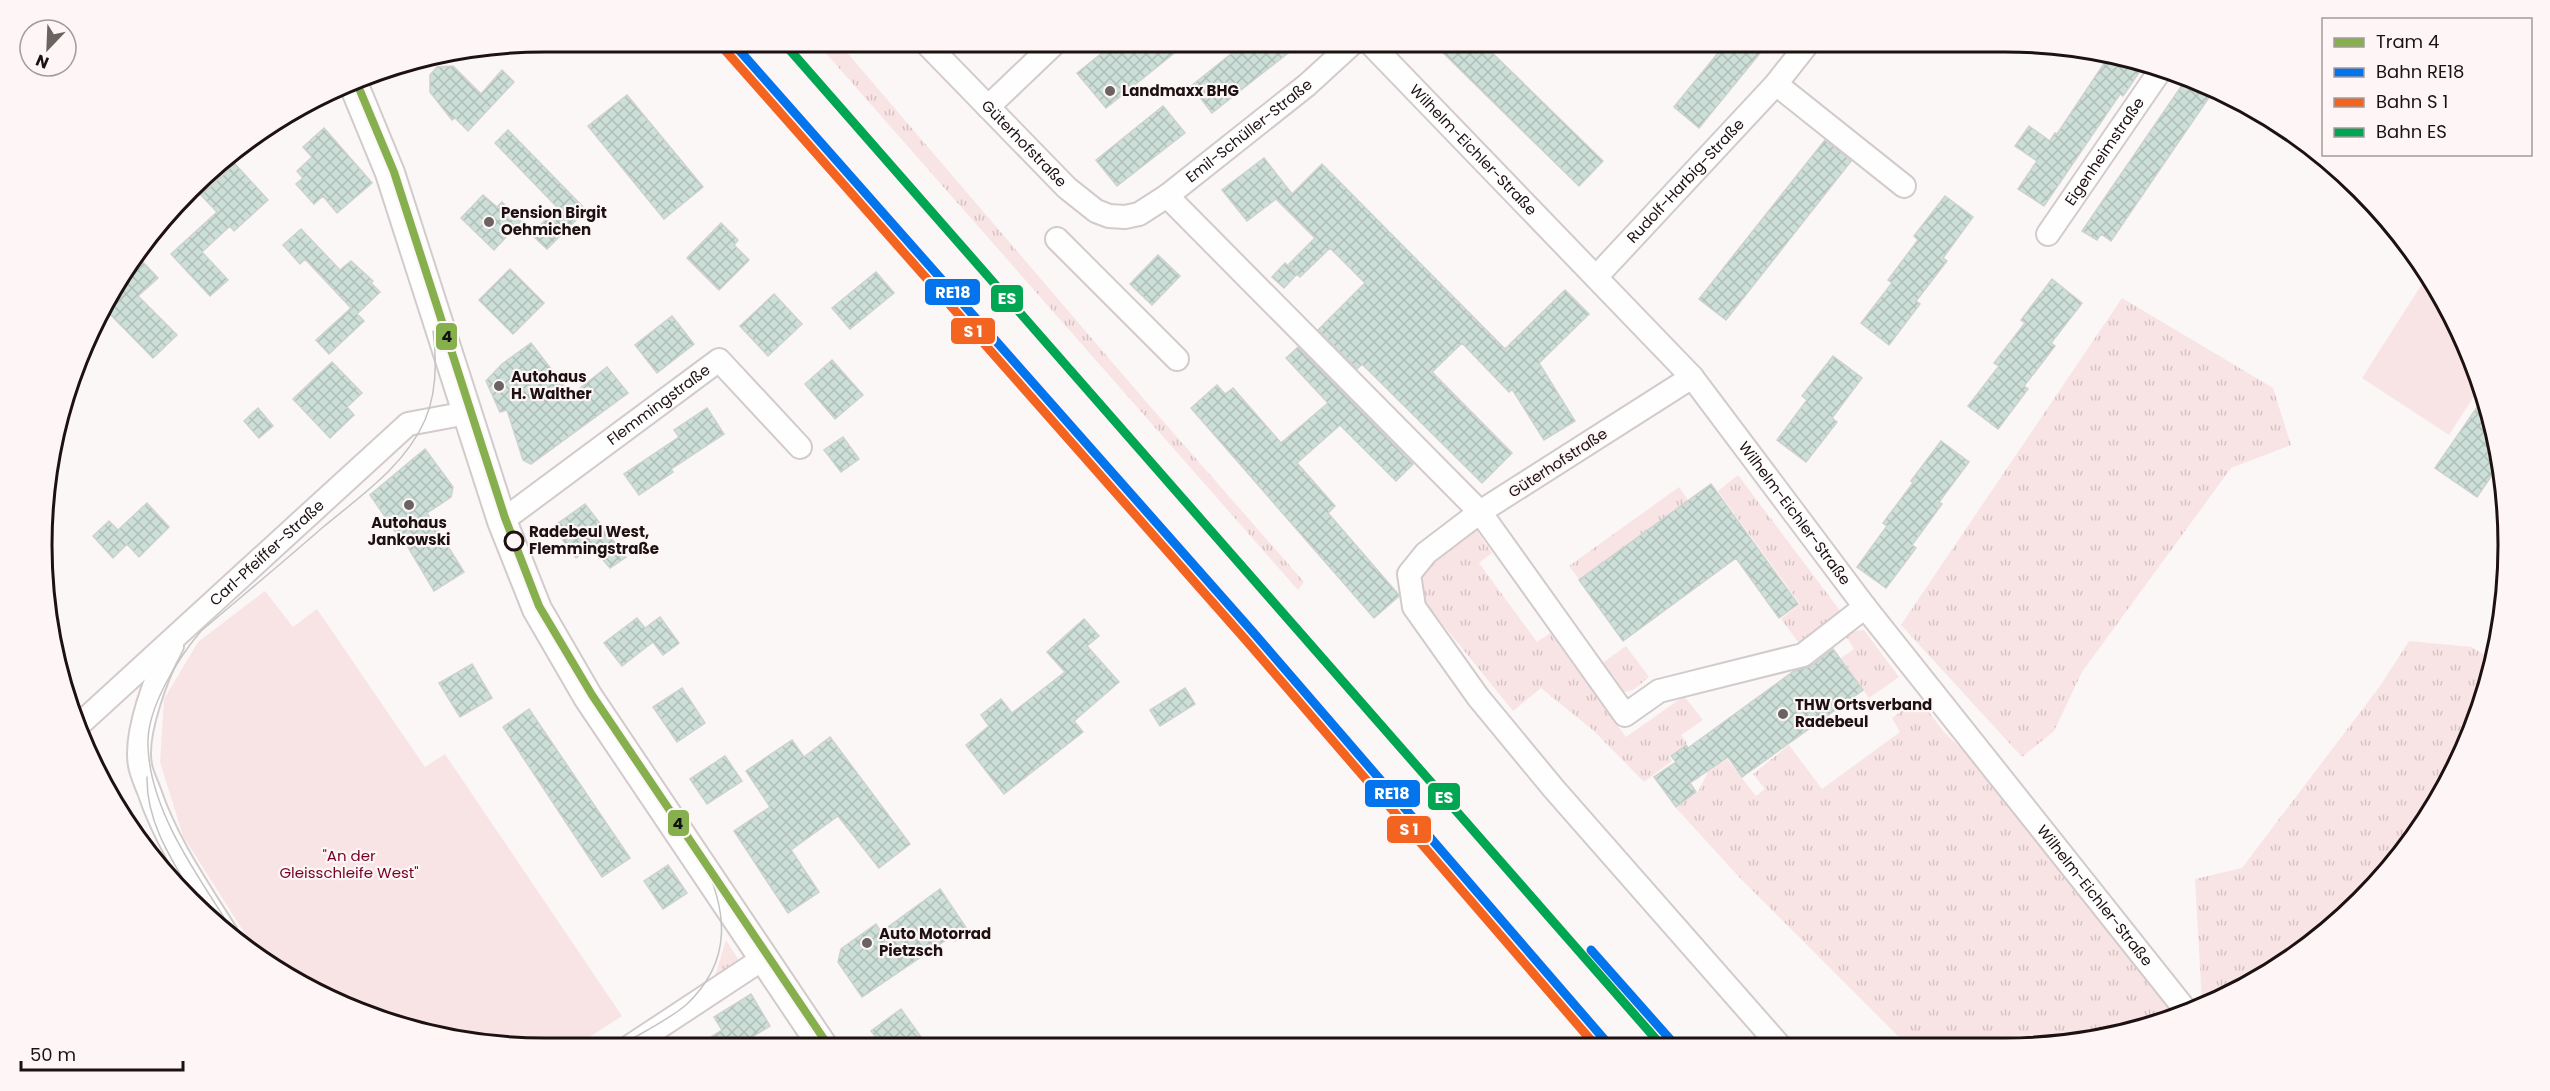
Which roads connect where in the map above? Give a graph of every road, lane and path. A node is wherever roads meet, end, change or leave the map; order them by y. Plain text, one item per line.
1 (935, 52) edge
2 (1046, 52) edge
3 (1343, 52) edge
4 (1379, 52) edge
5 (1801, 52) edge
6 (2156, 77) edge
7 (1776, 84) junction
8 (356, 90) edge
9 (988, 107) junction
10 (1904, 186) dead end
11 (1167, 196) junction
12 (1140, 214) joint
13 (2048, 234) dead end
14 (1057, 239) dead end
15 (1597, 276) junction
16 (1177, 358) dead end
17 (1692, 377) junction
18 (467, 413) junction
19 (800, 447) dead end
20 (1480, 512) junction
21 (502, 521) junction
22 (1865, 607) junction
23 (180, 631) junction
24 (85, 720) edge
25 (208, 905) edge
26 (764, 958) junction
27 (2182, 1005) edge
28 (643, 1038) edge
29 (817, 1038) edge
30 (1772, 1038) edge

1 - 9 street, Güterhofstraße
2 - 9 street
3 - 11 street, Emil-Schüller-Straße
4 - 15 street, Wilhelm-Eichler-Straße
5 - 7 street, Rudolf-Harbig-Straße
6 - 13 street, Eigenheimstraße
7 - 10 street
7 - 15 street, Rudolf-Harbig-Straße
8 - 18 main road
9 - 12 street, Güterhofstraße
11 - 12 street, Emil-Schüller-Straße
11 - 20 street
14 - 16 street
15 - 17 street, Wilhelm-Eichler-Straße
17 - 20 street, Güterhofstraße
17 - 22 street, Wilhelm-Eichler-Straße
18 - 21 main road
18 - 23 street, Carl-Pfeiffer-Straße
19 - 21 street, Flemmingstraße
20 - 22 street
20 - 30 street, Güterhofstraße
21 - 26 main road
22 - 27 street, Wilhelm-Eichler-Straße
23 - 24 street, Carl-Pfeiffer-Straße
23 - 25 street
26 - 28 street
26 - 29 main road

